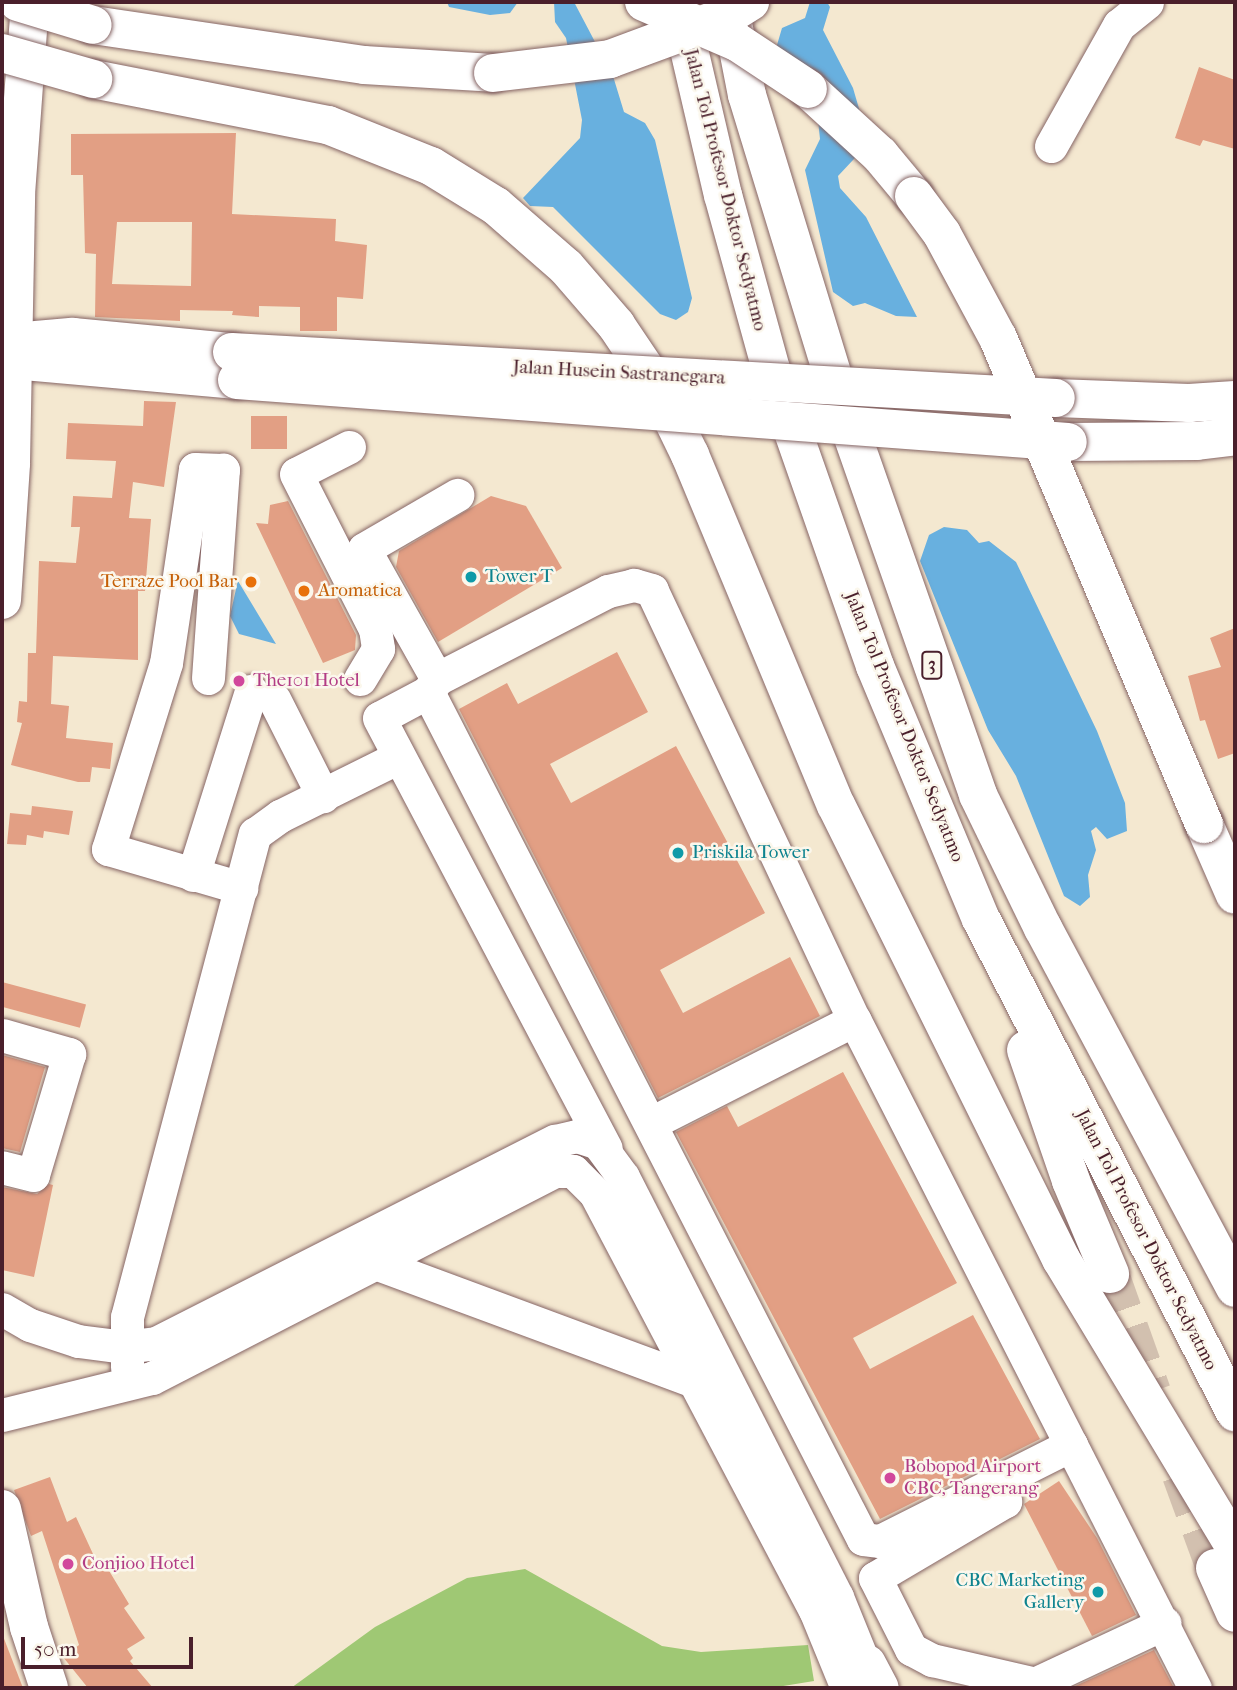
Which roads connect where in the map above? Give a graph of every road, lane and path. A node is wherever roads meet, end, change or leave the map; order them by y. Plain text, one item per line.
1 (18, 2) edge
2 (30, 2) edge
3 (644, 2) edge
4 (678, 2) edge
5 (729, 2) edge
6 (750, 2) edge
7 (1147, 2) edge
8 (2, 52) edge
9 (1051, 146) dead end
10 (8, 296) edge
11 (69, 366) junction
12 (235, 366) junction
13 (7, 383) edge
14 (1235, 400) edge
15 (1235, 436) edge
16 (349, 447) dead end
17 (457, 495) dead end
18 (2, 600) edge
19 (208, 678) dead end
20 (360, 679) dead end
21 (433, 686) junction
22 (455, 749) junction
23 (402, 766) junction
24 (323, 796) junction
25 (193, 875) junction
26 (242, 888) junction
27 (1235, 895) edge
28 (981, 919) junction
29 (854, 1020) junction
30 (2, 1035) edge
31 (652, 1124) junction
32 (606, 1148) junction
33 (17, 1171) edge
34 (375, 1263) junction
35 (1110, 1274) tunnel mouth
36 (1235, 1288) edge
37 (2, 1309) edge
38 (124, 1347) junction
39 (691, 1380) junction
40 (130, 1384) junction
41 (1235, 1412) edge
42 (2, 1415) edge
43 (1071, 1445) junction
44 (995, 1483) junction
45 (2, 1509) edge
46 (1225, 1558) edge
47 (875, 1578) junction
48 (826, 1604) junction
49 (1235, 1614) edge
50 (1165, 1623) junction
51 (867, 1682) edge
52 (1031, 1686) edge
53 (48, 1688) edge
54 (1195, 1688) edge

1 - 6 main road, bridge
2 - 10 main road
3 - 27 main road, bridge
4 - 28 main road, Jalan Tol Profesor Doktor Sedyatmo
5 - 36 main road, 3
7 - 9 street
8 - 46 main road, bridge
10 - 13 main road
11 - 12 main road, Jalan Husein Sastranegara
11 - 13 main road, Jalan Husein Sastranegara
11 - 13 main road
12 - 13 main road, Jalan Husein Sastranegara
12 - 14 main road, Jalan Husein Sastranegara, bridge
12 - 15 main road, Jalan Husein Sastranegara, bridge
13 - 18 main road
16 - 20 street
17 - 21 street
19 - 25 street
21 - 22 street
21 - 23 street
21 - 29 street
22 - 23 street
22 - 31 street
23 - 24 street
23 - 32 street
24 - 25 street
24 - 26 street
25 - 26 street
26 - 38 street
28 - 35 main road
28 - 41 main road, Jalan Tol Profesor Doktor Sedyatmo
29 - 31 street
29 - 43 street
30 - 33 street
31 - 44 street
32 - 38 street
32 - 48 street
34 - 39 street
34 - 39 street
34 - 40 street
37 - 38 street
38 - 40 street
39 - 48 street
40 - 42 street
43 - 44 street
43 - 50 street
44 - 47 street
45 - 53 main road
46 - 49 main road
47 - 48 street
47 - 52 street
48 - 51 street
50 - 52 street
50 - 54 street

